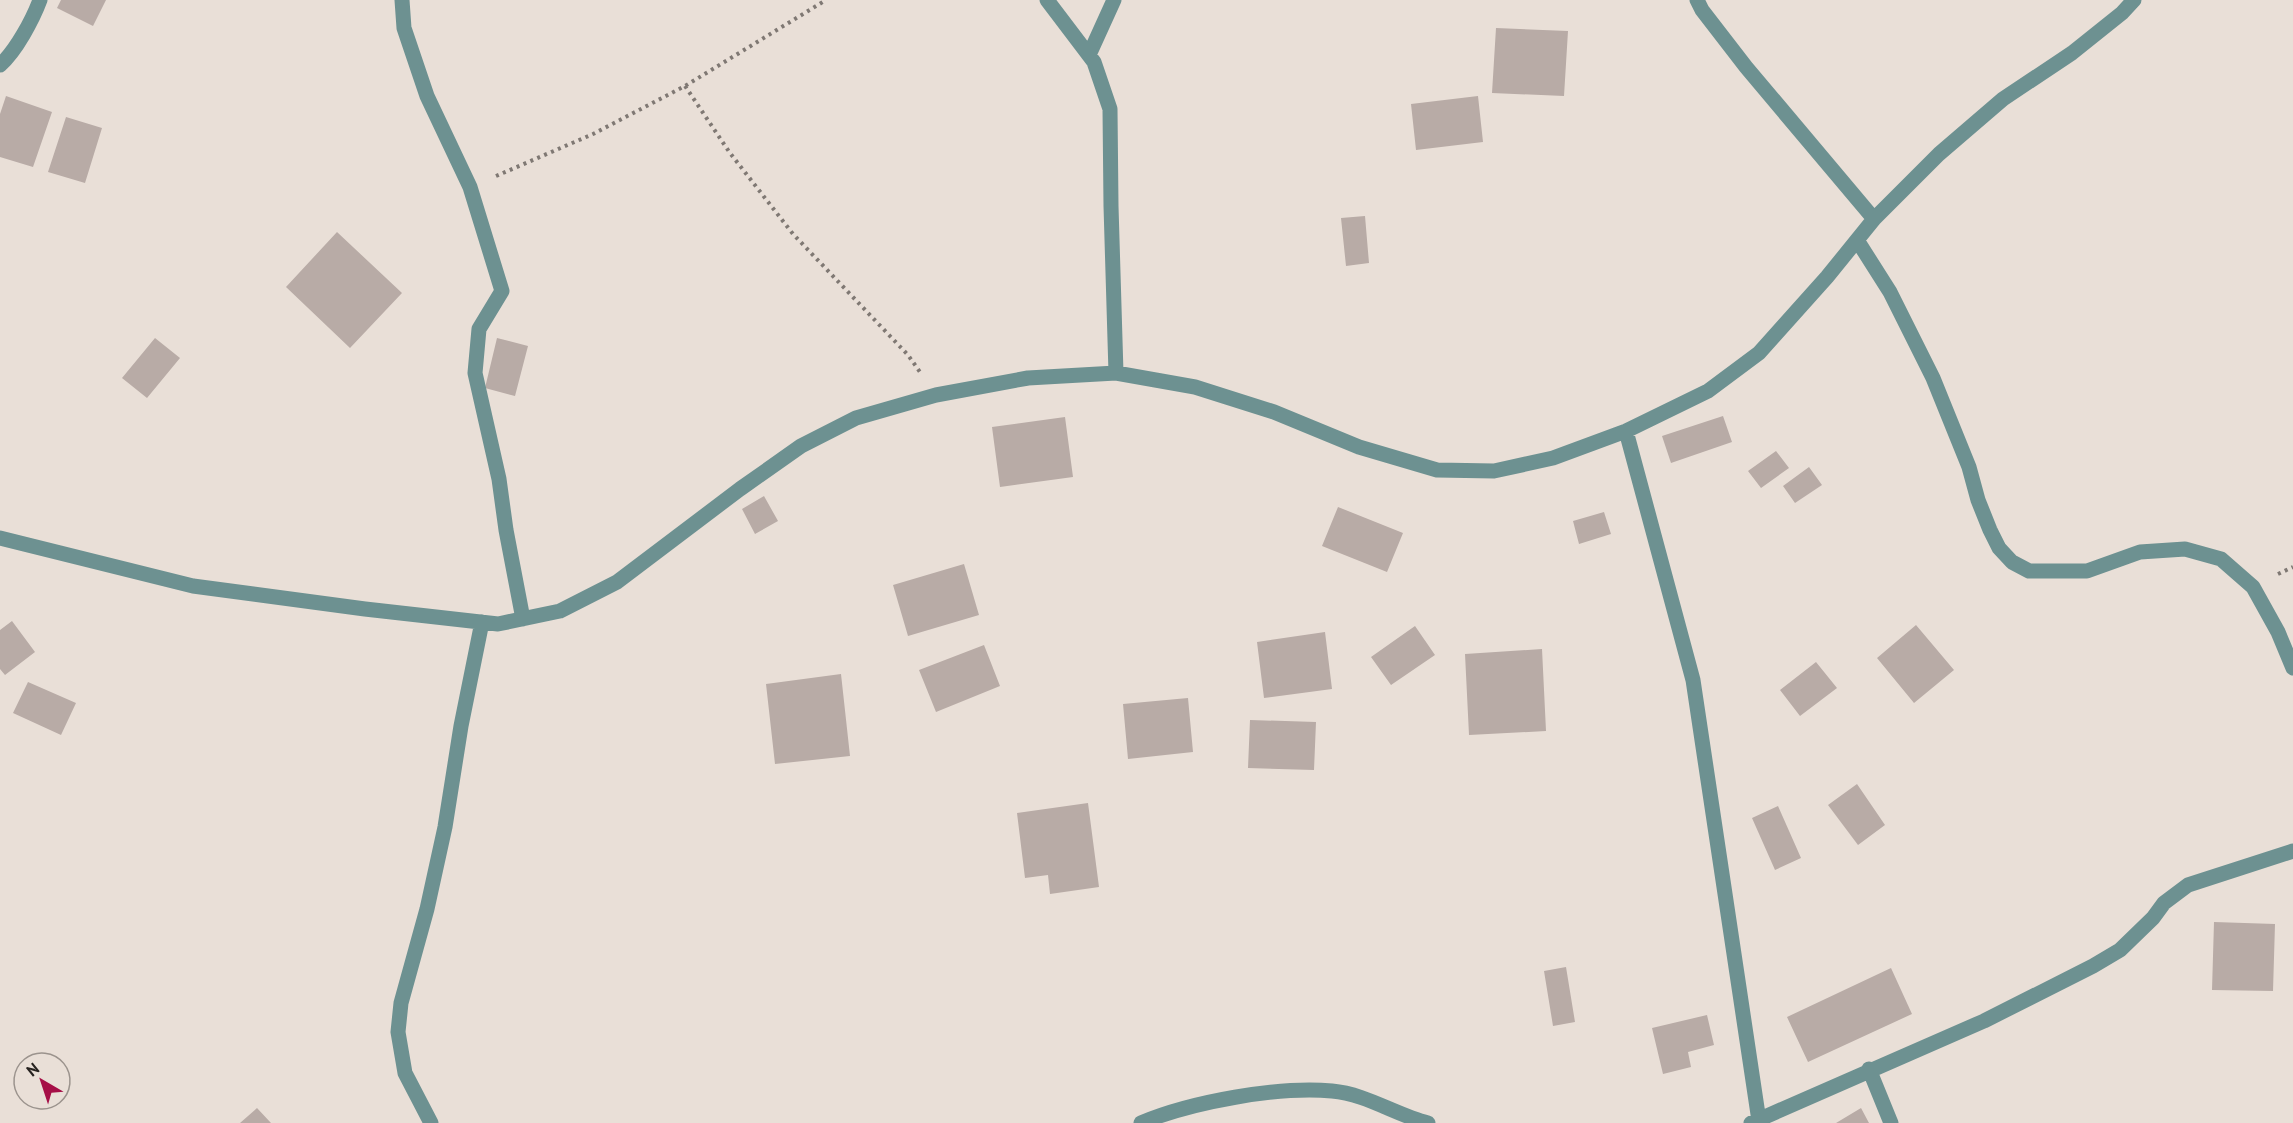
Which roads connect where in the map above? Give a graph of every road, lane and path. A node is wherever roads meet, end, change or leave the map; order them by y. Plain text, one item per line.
1 (40, 0) edge
2 (402, 0) edge
3 (826, 0) edge
4 (1047, 0) edge
5 (1114, 0) edge
6 (1697, 0) edge
7 (2134, 0) edge
8 (1089, 55) junction
9 (0, 64) edge
10 (685, 86) junction
11 (470, 187) junction
12 (1874, 219) junction
13 (1857, 240) junction
14 (1116, 373) junction
15 (936, 395) junction
16 (1626, 431) junction
17 (2, 540) edge
18 (524, 619) junction
19 (482, 622) junction
20 (2293, 668) edge
21 (2293, 851) edge
22 (1869, 1070) junction
23 (1755, 1122) edge
24 (431, 1123) edge
25 (1141, 1123) edge
26 (1428, 1123) edge
27 (1891, 1123) edge

1 - 9 street
2 - 11 street
3 - 10 path
4 - 8 street
5 - 8 street
6 - 12 street
7 - 12 street
8 - 14 street
10 - 11 path
10 - 15 path
11 - 18 street
12 - 13 street
13 - 16 street
13 - 20 street
14 - 15 street
14 - 16 street
15 - 18 street
16 - 23 street
17 - 19 street
18 - 19 street
19 - 24 street
21 - 22 street
22 - 23 street
22 - 27 street
25 - 26 street

